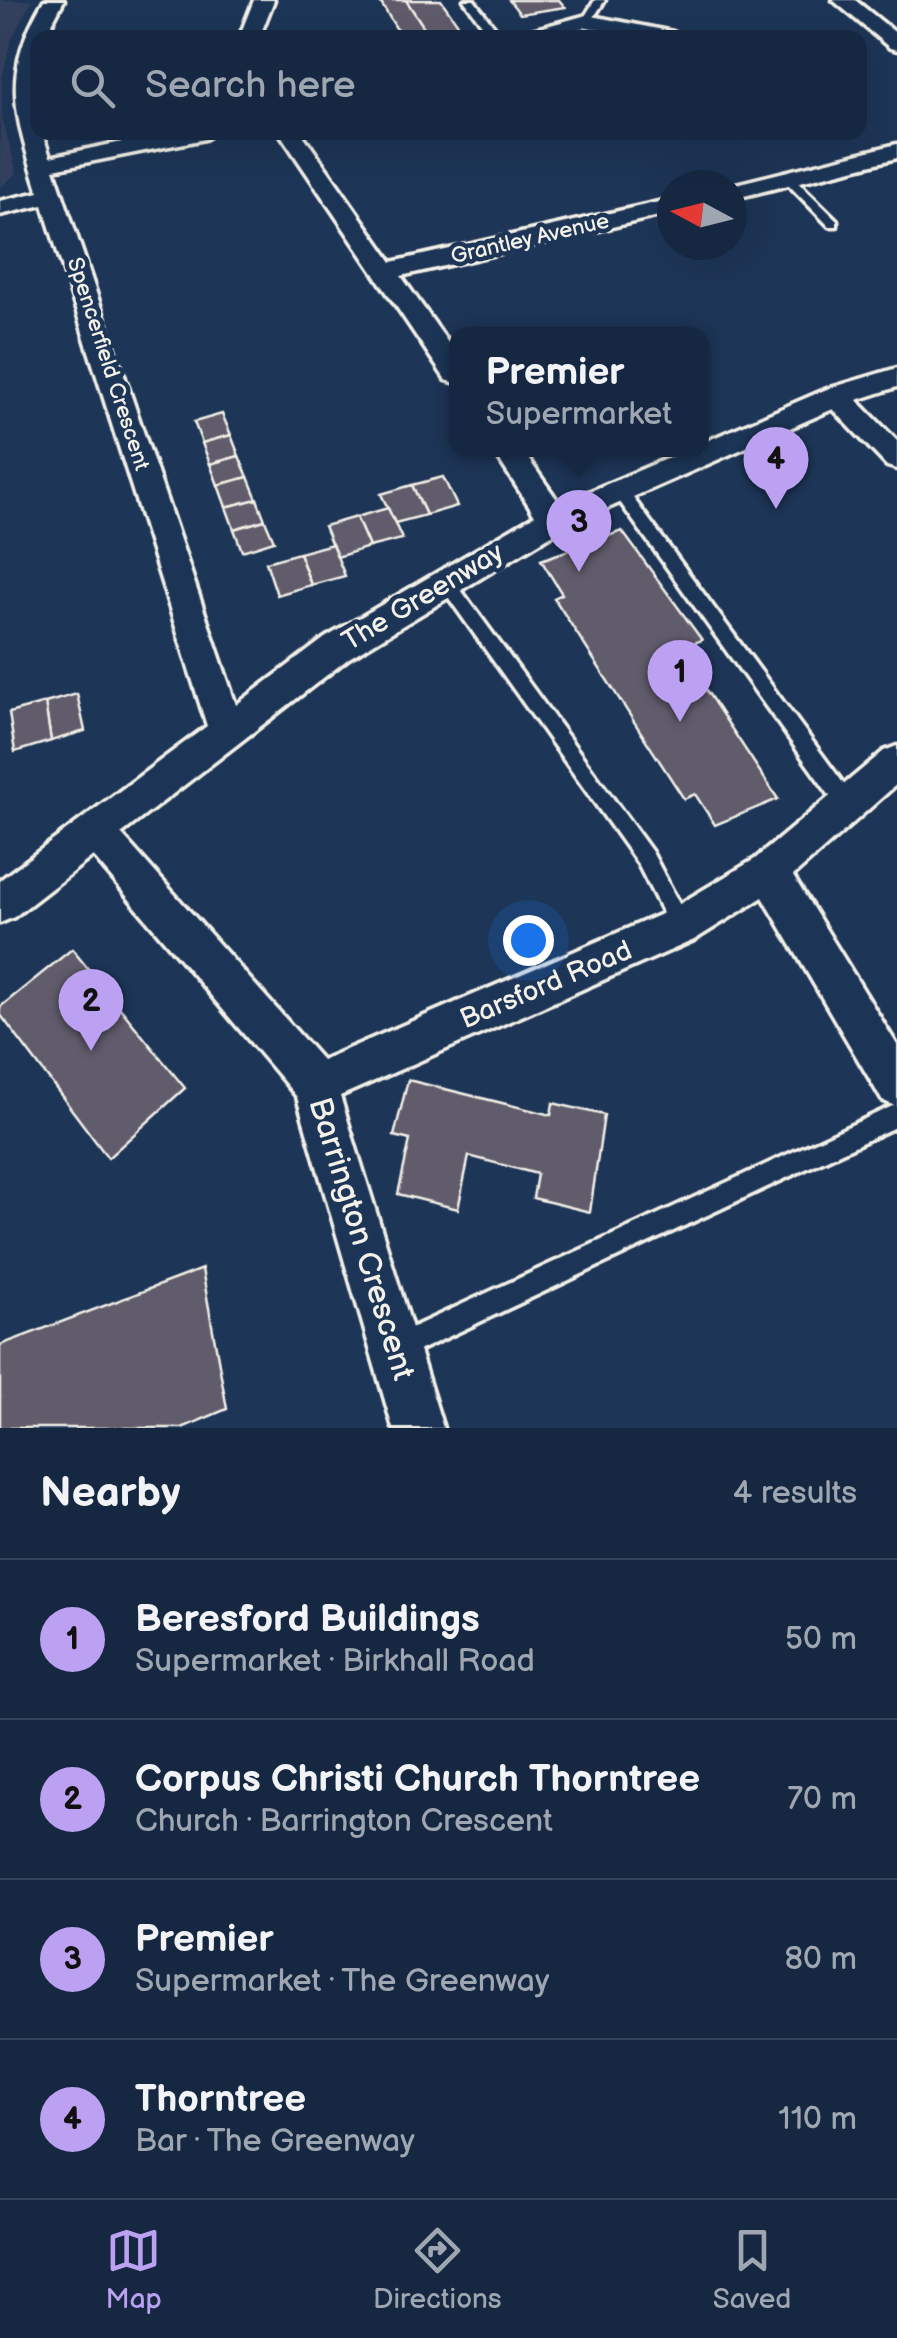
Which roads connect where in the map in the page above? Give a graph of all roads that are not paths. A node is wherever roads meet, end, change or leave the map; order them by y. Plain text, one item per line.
1 (54, 0) edge
2 (264, 0) edge
3 (470, 0) edge
4 (600, 0) edge
5 (844, 0) edge
6 (586, 21) junction
7 (36, 30) edge
8 (253, 30) edge
9 (492, 30) edge
10 (548, 30) edge
11 (633, 30) edge
12 (897, 44) edge
13 (30, 45) edge
14 (30, 129) edge
15 (34, 140) edge
16 (164, 140) edge
17 (296, 140) edge
18 (897, 151) edge
19 (42, 164) junction
20 (788, 178) junction
21 (747, 188) edge
22 (54, 196) junction
23 (0, 208) edge
24 (657, 209) edge
25 (833, 223) dead end
26 (388, 272) junction
27 (449, 364) edge
28 (897, 377) edge
29 (838, 396) junction
30 (709, 452) edge
31 (512, 457) edge
32 (698, 457) edge
33 (897, 459) edge
34 (620, 491) junction
35 (554, 520) junction
36 (447, 582) junction
37 (227, 732) junction
38 (897, 762) edge
39 (846, 804) junction
40 (95, 831) junction
41 (769, 872) junction
42 (0, 904) edge
43 (680, 926) junction
44 (315, 1085) junction
45 (897, 1085) edge
46 (897, 1115) edge
47 (394, 1349) junction
48 (418, 1428) edge

1 - 7 street, Spencerfield Crescent
2 - 8 street
3 - 9 lane
4 - 6 lane
5 - 12 street
6 - 10 street
6 - 11 street
13 - 14 street, Spencerfield Crescent
15 - 19 street, Spencerfield Crescent
16 - 19 street
17 - 26 street
18 - 20 street
19 - 22 street, Spencerfield Crescent
20 - 21 street
20 - 25 lane
22 - 23 street
22 - 37 street, Spencerfield Crescent
24 - 26 street, Grantley Avenue
26 - 27 street
28 - 29 street, The Greenway
29 - 30 street, The Greenway
29 - 33 street
31 - 35 street
32 - 34 street, The Greenway
34 - 35 street, The Greenway
34 - 39 lane
35 - 36 street, The Greenway
36 - 37 street, The Greenway
36 - 43 lane
37 - 40 street, The Greenway
38 - 39 street, Barsford Road
39 - 41 street, Barsford Road
40 - 42 street, The Greenway
40 - 44 street, Barrington Crescent
41 - 43 street, Barsford Road
41 - 45 street
43 - 44 street, Barsford Road
44 - 47 street, Barrington Crescent
46 - 47 lane
47 - 48 street, Barrington Crescent

